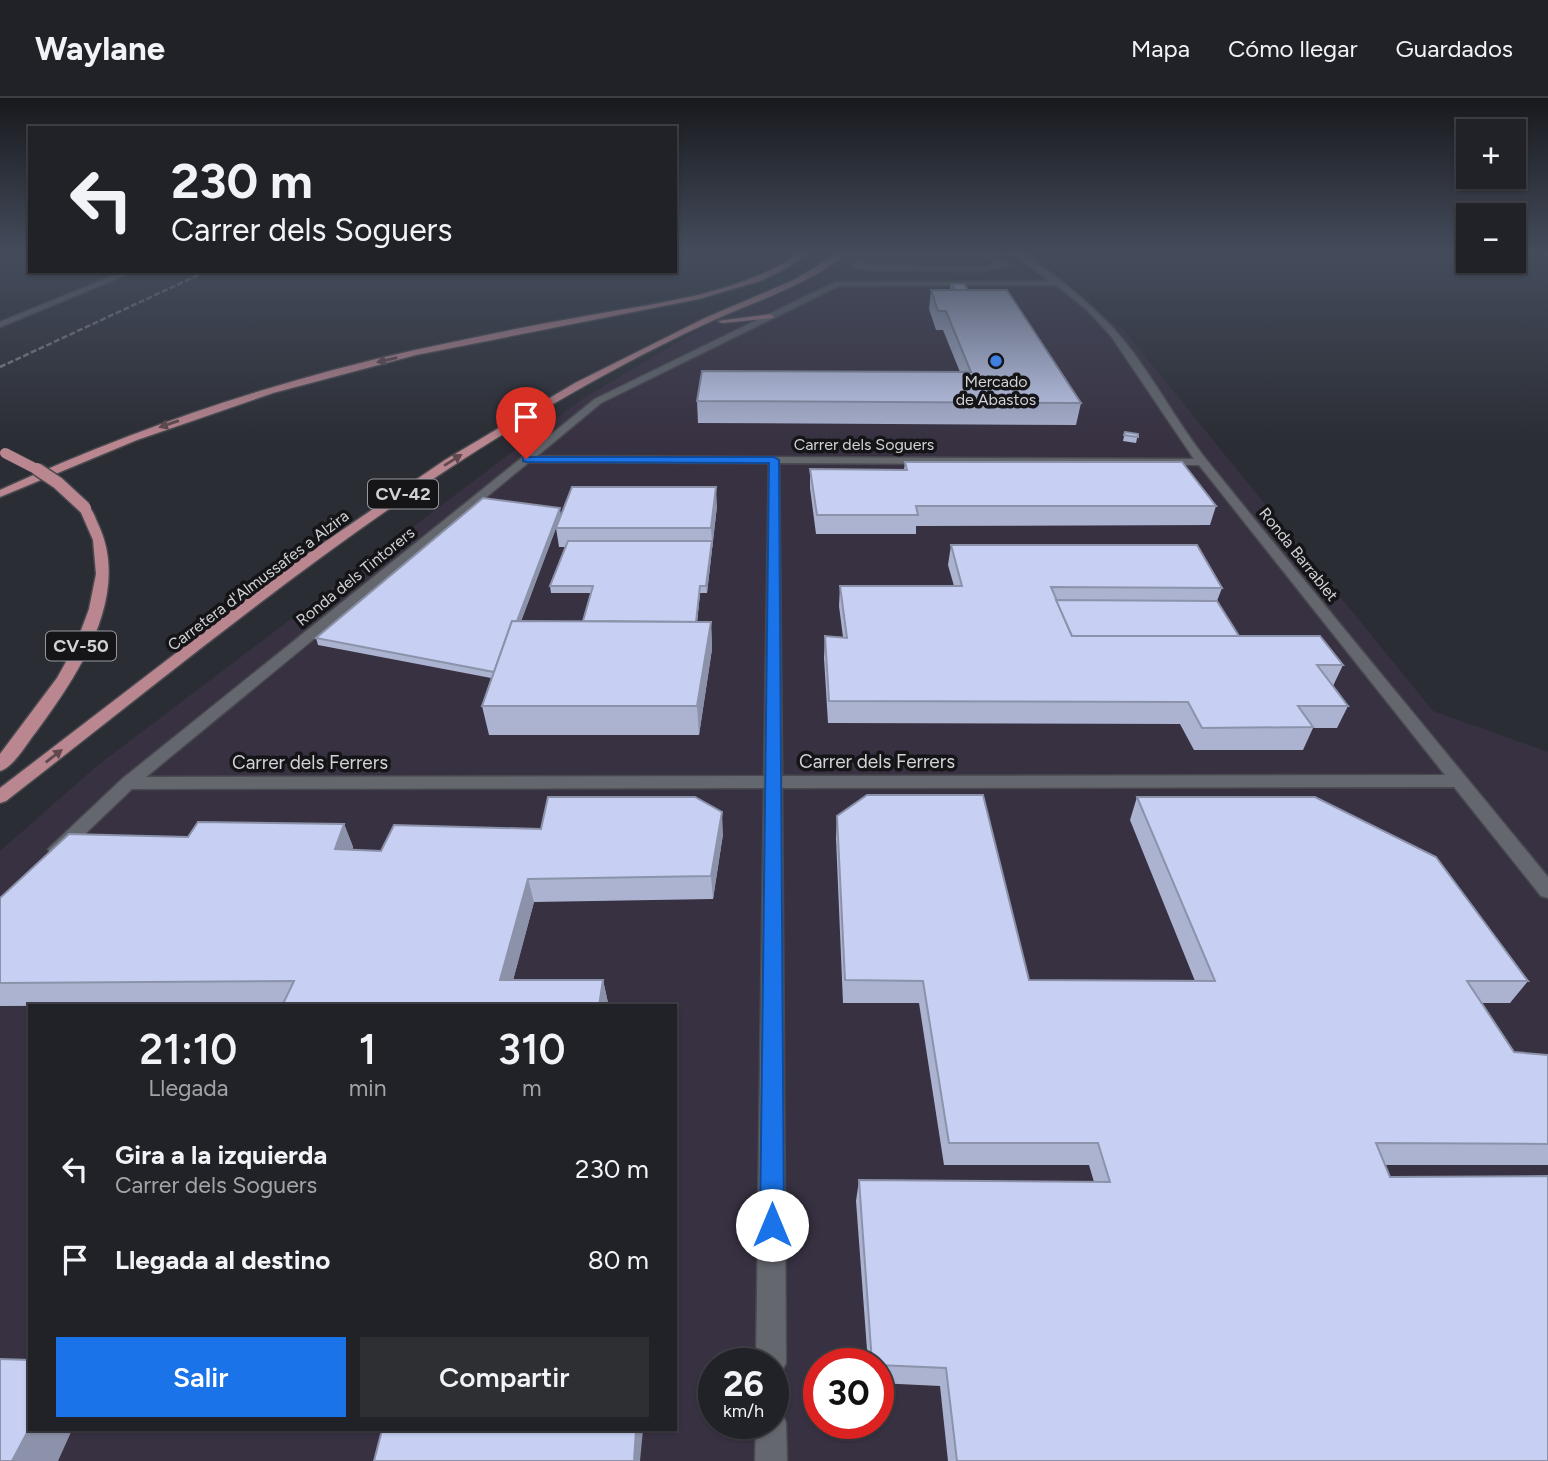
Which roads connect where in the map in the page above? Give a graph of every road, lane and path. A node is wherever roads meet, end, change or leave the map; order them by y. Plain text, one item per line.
1 (23, 316) edge
2 (594, 316) edge
3 (718, 316) edge
4 (771, 316) joint
5 (1097, 316) edge
6 (0, 325) edge
7 (578, 385) junction
8 (3, 453) edge
9 (526, 459) junction
10 (774, 460) junction
11 (1202, 461) junction
12 (0, 494) edge
13 (0, 765) edge
14 (1459, 781) junction
15 (773, 782) junction
16 (128, 783) junction
17 (0, 797) edge
18 (49, 856) edge
19 (1548, 891) edge
20 (771, 1348) edge
21 (771, 1439) edge
22 (771, 1461) edge

1 - 6 street
2 -> 12 main road
3 - 7 main road, Carretera d'Almussafes a Alzira / CV-42
4 - 7 main road
4 - 9 street, Ronda dels Tintorers
5 - 11 street, Ronda Barrablet
17 -> 7 main road, Carretera d'Almussafes a Alzira / CV-42
8 - 13 main road, CV-50, bridge
9 - 10 street, Carrer dels Soguers
9 - 16 street, Ronda dels Tintorers
10 - 11 street, Carrer dels Soguers
10 - 15 street
11 - 14 street, Ronda Barrablet
14 - 15 street, Carrer dels Ferrers
14 - 19 street, Ronda Barrablet
15 - 16 street, Carrer dels Ferrers
15 - 20 street
16 - 18 street, Ronda dels Tintorers
21 - 22 street

